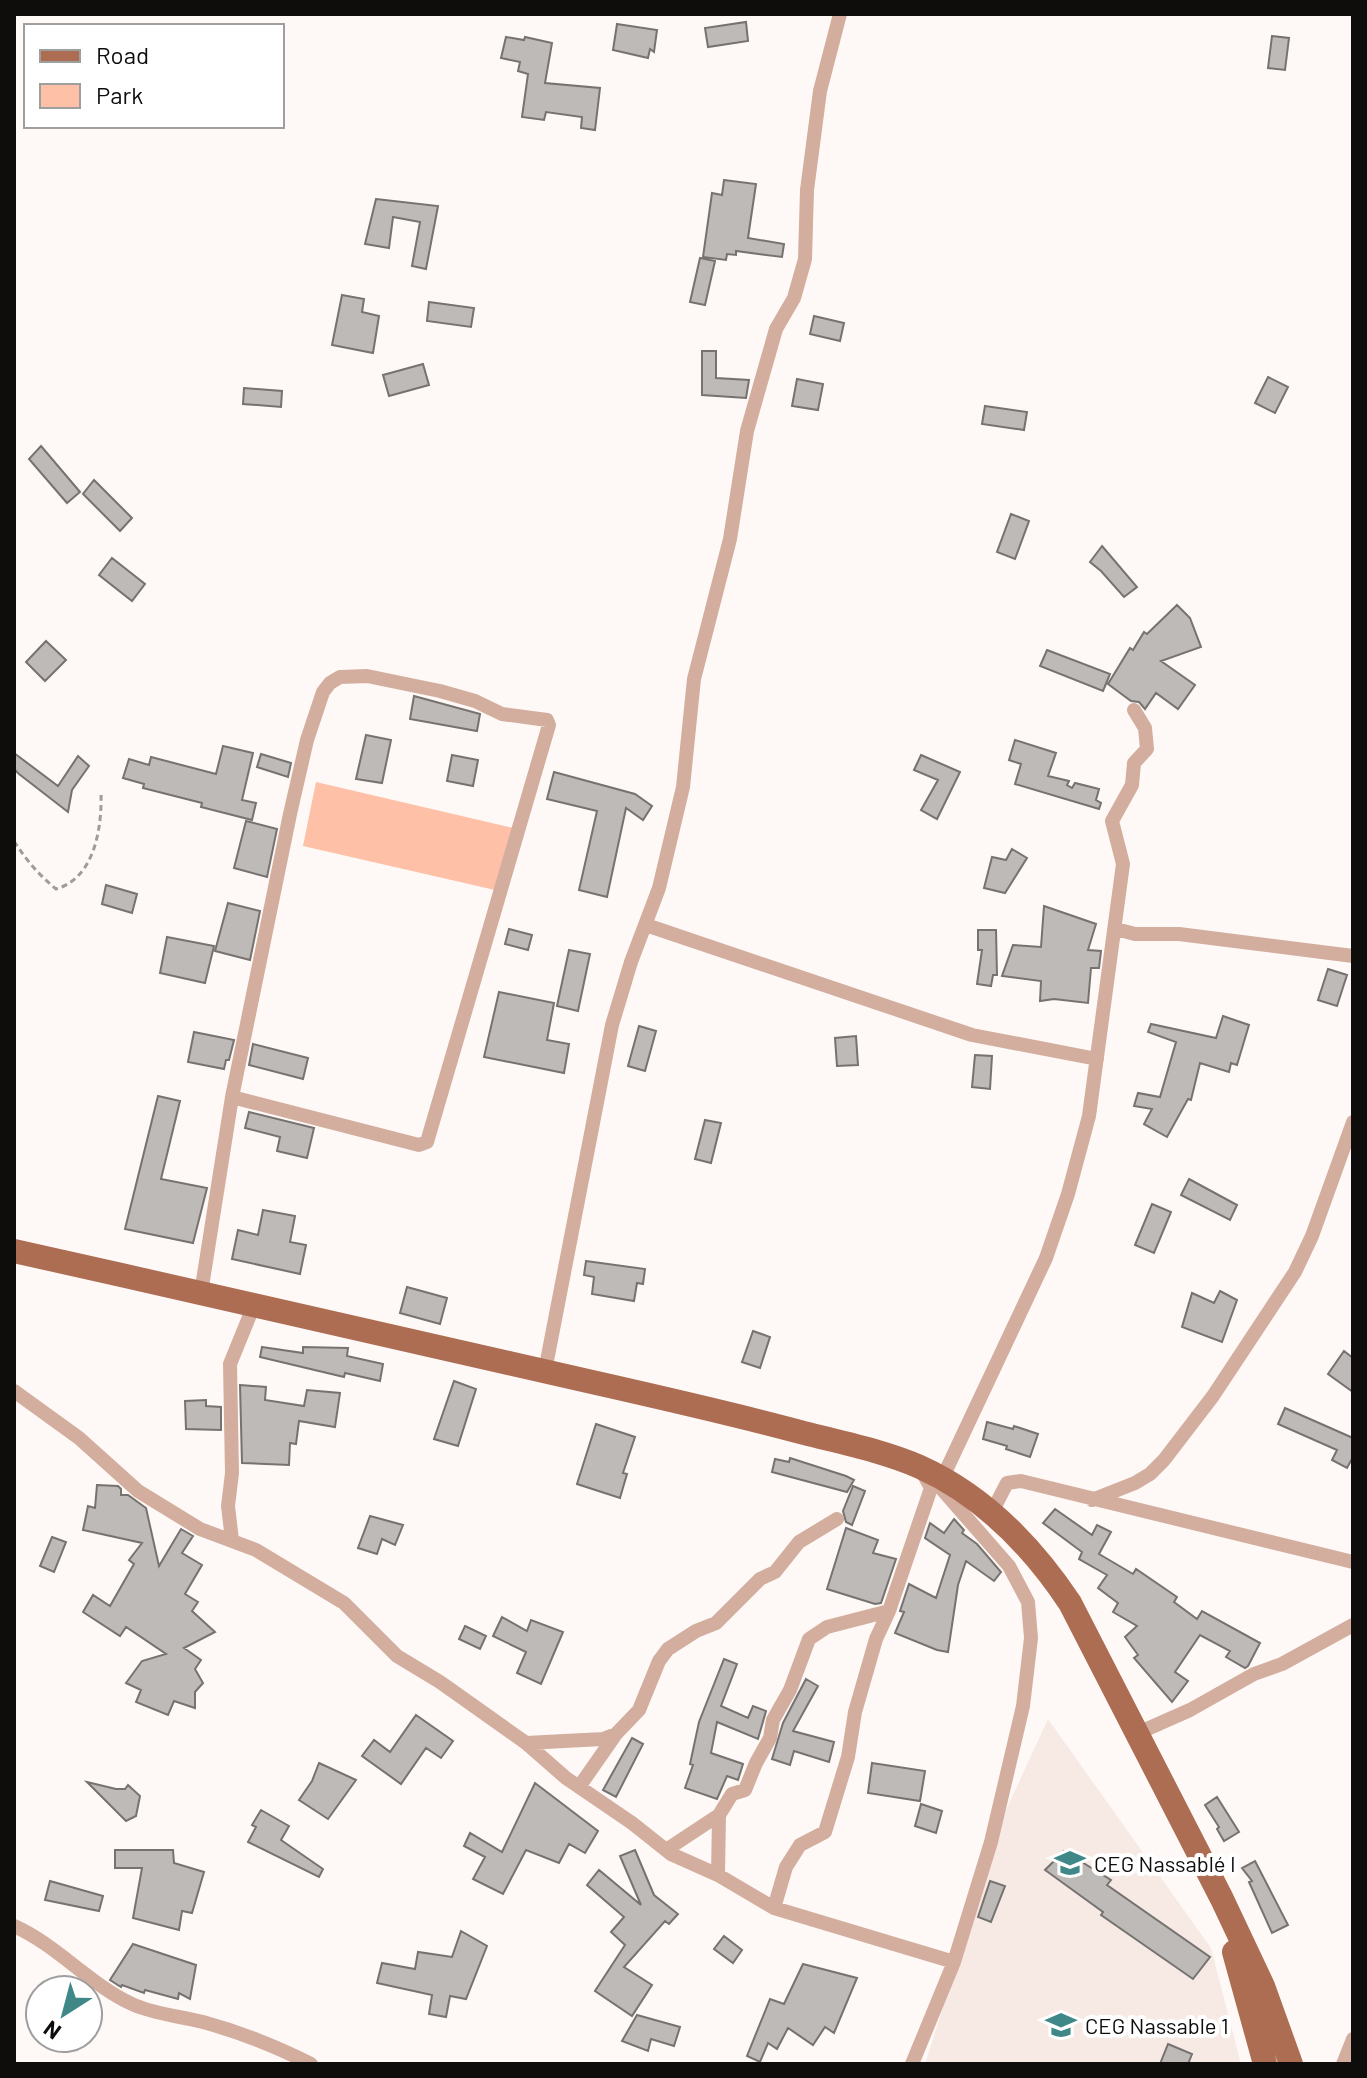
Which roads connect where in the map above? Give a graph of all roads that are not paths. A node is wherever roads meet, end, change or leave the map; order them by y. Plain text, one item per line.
1 (840, 14) edge
2 (1134, 710) dead end
3 (646, 925) junction
4 (1116, 929) junction
5 (1353, 956) edge
6 (1097, 1059) junction
7 (232, 1097) junction
8 (1353, 1122) edge
9 (14, 1251) edge
10 (201, 1293) junction
11 (254, 1305) junction
12 (545, 1371) junction
13 (14, 1391) edge
14 (920, 1468) junction
15 (942, 1479) junction
16 (1092, 1500) junction
17 (992, 1512) junction
18 (837, 1519) dead end
19 (232, 1540) junction
20 (1353, 1562) edge
21 (889, 1611) junction
22 (1353, 1625) edge
23 (1138, 1733) junction
24 (616, 1734) junction
25 (526, 1743) junction
26 (579, 1787) junction
27 (719, 1815) junction
28 (666, 1850) junction
29 (718, 1875) junction
30 (1222, 1899) junction
31 (774, 1908) junction
32 (14, 1926) edge
33 (954, 1962) junction
34 (1353, 2039) edge
35 (1291, 2062) edge
36 (311, 2064) edge
37 (912, 2064) edge
38 (1265, 2064) edge
39 (1343, 2064) edge

1 - 3 street
2 - 4 street
3 - 6 street
3 - 12 street
4 - 5 street
4 - 6 street
6 - 15 street
7 - 7 street
7 - 10 street
8 - 16 street
9 - 10 main road
10 - 11 main road
11 - 12 main road
11 - 19 street
12 - 14 main road
13 - 19 street
14 - 15 main road
14 - 21 street
14 - 33 street
15 - 17 main road
16 - 17 street
16 - 20 street
17 - 23 main road
18 - 24 street
19 - 25 street
21 - 27 street
21 - 31 street
22 - 23 street
23 - 30 main road
24 - 25 street
24 - 26 street
25 - 26 street
26 - 28 street
27 - 28 street
27 - 29 street
28 - 29 street
29 - 31 street
30 - 35 main road
30 - 38 main road
31 - 33 street
32 - 36 street
33 - 37 street
34 - 39 street

